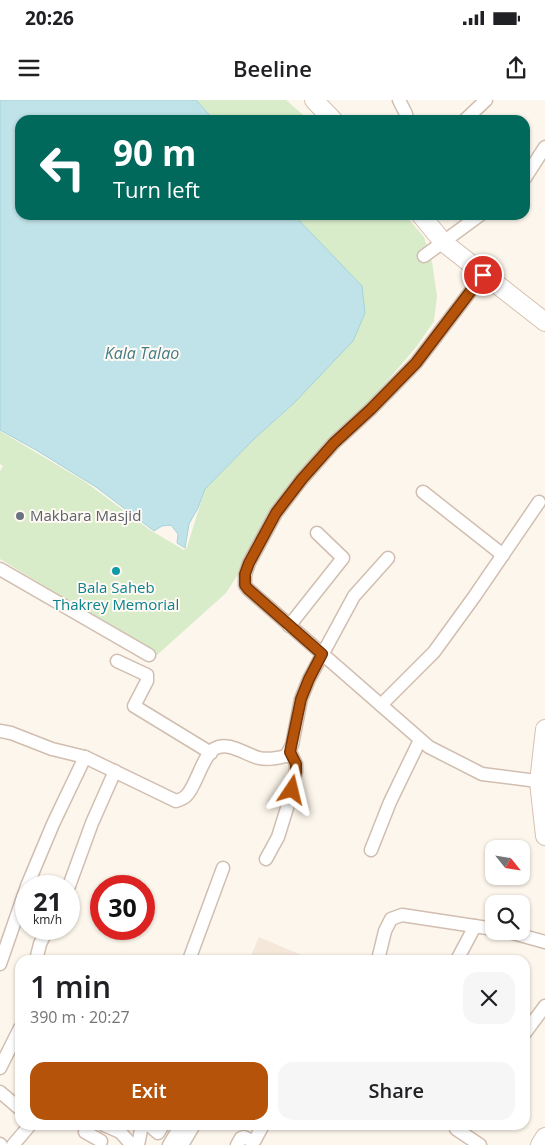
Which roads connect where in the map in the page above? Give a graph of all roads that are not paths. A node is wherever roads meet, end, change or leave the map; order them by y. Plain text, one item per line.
1 (314, 100) edge
2 (399, 100) edge
3 (486, 100) edge
4 (328, 115) edge
5 (406, 115) edge
6 (470, 115) edge
7 (545, 147) edge
8 (530, 170) edge
9 (425, 220) edge
10 (473, 220) edge
11 (443, 242) junction
12 (424, 256) dead end
13 (483, 275) junction
14 (545, 322) edge
15 (423, 492) dead end
16 (539, 502) dead end
17 (317, 533) dead end
18 (504, 555) junction
19 (388, 558) dead end
20 (0, 569) edge
21 (289, 626) junction
22 (148, 654) dead end
23 (322, 654) junction
24 (117, 661) dead end
25 (380, 705) junction
26 (545, 729) edge
27 (0, 731) edge
28 (420, 740) junction
29 (290, 752) junction
30 (211, 753) junction
31 (85, 757) junction
32 (115, 771) junction
33 (542, 782) edge
34 (545, 836) edge
35 (371, 850) dead end
36 (266, 859) dead end
37 (223, 868) dead end
38 (32, 875) edge
39 (73, 875) edge
40 (15, 922) edge
41 (475, 926) junction
42 (485, 928) edge
43 (530, 938) edge
44 (42, 940) edge
45 (545, 942) edge
46 (37, 955) edge
47 (192, 955) edge
48 (379, 955) edge
49 (460, 955) edge
50 (0, 964) edge
51 (545, 1006) edge
52 (530, 1026) edge
53 (15, 1038) edge
54 (0, 1068) edge
55 (0, 1092) edge
56 (15, 1105) edge
57 (26, 1130) edge
58 (123, 1130) edge
59 (141, 1130) edge
60 (159, 1130) edge
61 (179, 1130) edge
62 (188, 1130) edge
63 (260, 1130) edge
64 (458, 1130) edge
65 (85, 1132) dead end
66 (545, 1137) edge
67 (101, 1142) edge
68 (174, 1143) edge
69 (13, 1145) edge
70 (132, 1145) edge
71 (138, 1145) edge
72 (238, 1145) edge
73 (480, 1145) edge
74 (540, 1145) edge

1 - 4 main road
2 - 5 street
3 - 6 street
7 - 8 street
9 - 11 main road
10 - 11 street
11 - 12 street
11 - 13 main road
13 - 14 main road
13 - 21 street
15 - 18 street
16 - 18 street
17 - 21 street
18 - 25 street
19 - 23 street
20 - 22 street
21 - 23 street
23 - 25 street
23 - 29 street
24 - 30 street
25 - 28 street
26 - 33 main road
27 - 31 street
28 - 33 street
28 - 35 street
29 - 30 street
29 - 36 street
30 - 32 street
31 - 32 street
31 - 38 street
32 - 39 street
33 - 34 main road
37 - 47 street
40 - 50 street
41 - 42 street
41 - 48 street
41 - 49 street
43 - 45 street
44 - 46 street
51 - 52 street
53 - 54 street
55 - 56 street
57 - 69 street
58 - 70 street
59 - 71 street
60 - 68 street
61 - 68 street
62 - 68 street
63 - 72 street
64 - 73 street
65 - 67 street
66 - 74 main road

